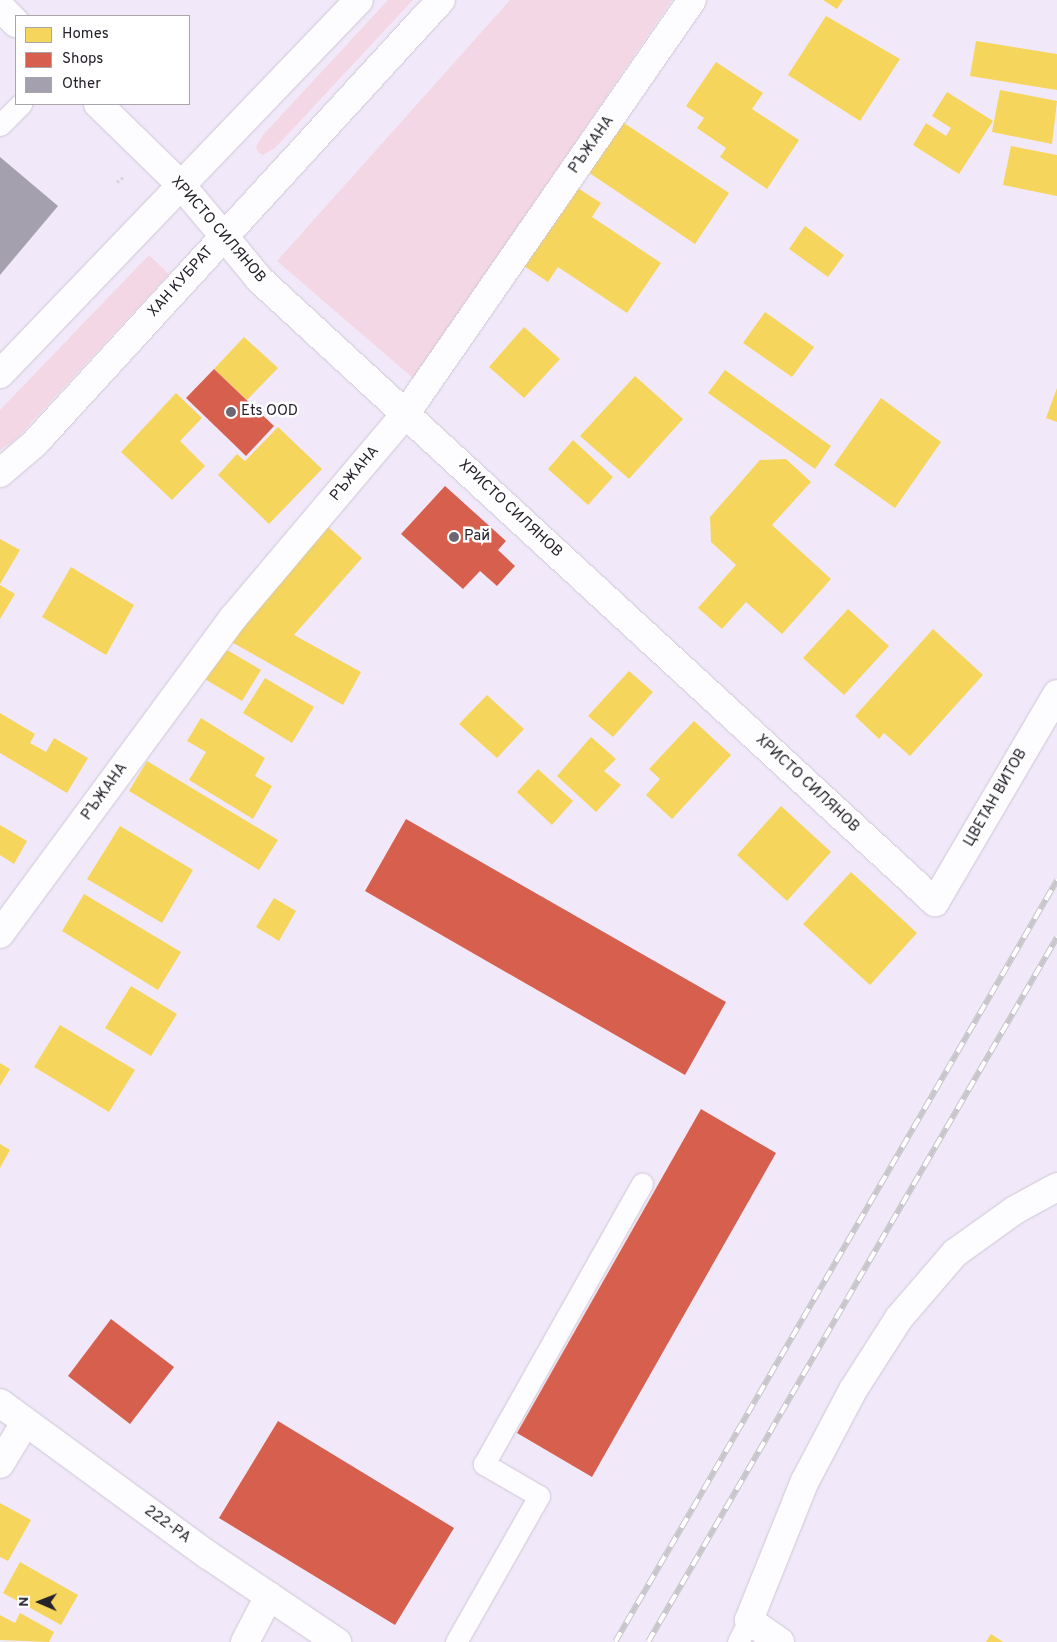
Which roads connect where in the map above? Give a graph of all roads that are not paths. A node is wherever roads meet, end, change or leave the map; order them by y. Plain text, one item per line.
1 (359, 0) edge
2 (440, 0) edge
3 (692, 0) edge
4 (0, 7) edge
5 (15, 22) edge
6 (20, 105) edge
7 (99, 105) edge
8 (0, 124) edge
9 (181, 185) junction
10 (223, 235) junction
11 (0, 374) edge
12 (406, 413) junction
13 (0, 473) edge
14 (1057, 694) edge
15 (935, 902) joint
16 (0, 934) edge
17 (642, 1184) dead end
18 (1057, 1187) edge
19 (0, 1403) edge
20 (26, 1423) junction
21 (0, 1464) edge
22 (269, 1596) junction
23 (744, 1631) edge
24 (245, 1642) edge
25 (337, 1642) edge
26 (456, 1642) edge
27 (780, 1642) edge

1 - 9 street
2 - 10 street, ХАН КУБРАТ
3 - 12 street, РЪЖАНА
4 - 5 street
6 - 8 lane
7 - 9 street, ХРИСТО СИЛЯНОВ
9 - 10 street, ХРИСТО СИЛЯНОВ
9 - 11 street
10 - 12 street, ХРИСТО СИЛЯНОВ
10 - 13 street, ХАН КУБРАТ
12 - 15 street, ХРИСТО СИЛЯНОВ
12 - 16 street, РЪЖАНА
14 - 15 street, ЦВЕТАН ВИТОВ
17 - 26 lane
18 - 23 street
19 - 20 street, 222-РА
20 - 21 street
20 - 22 street, 222-РА
22 - 24 street
22 - 25 street, 222-РА
23 - 27 street

